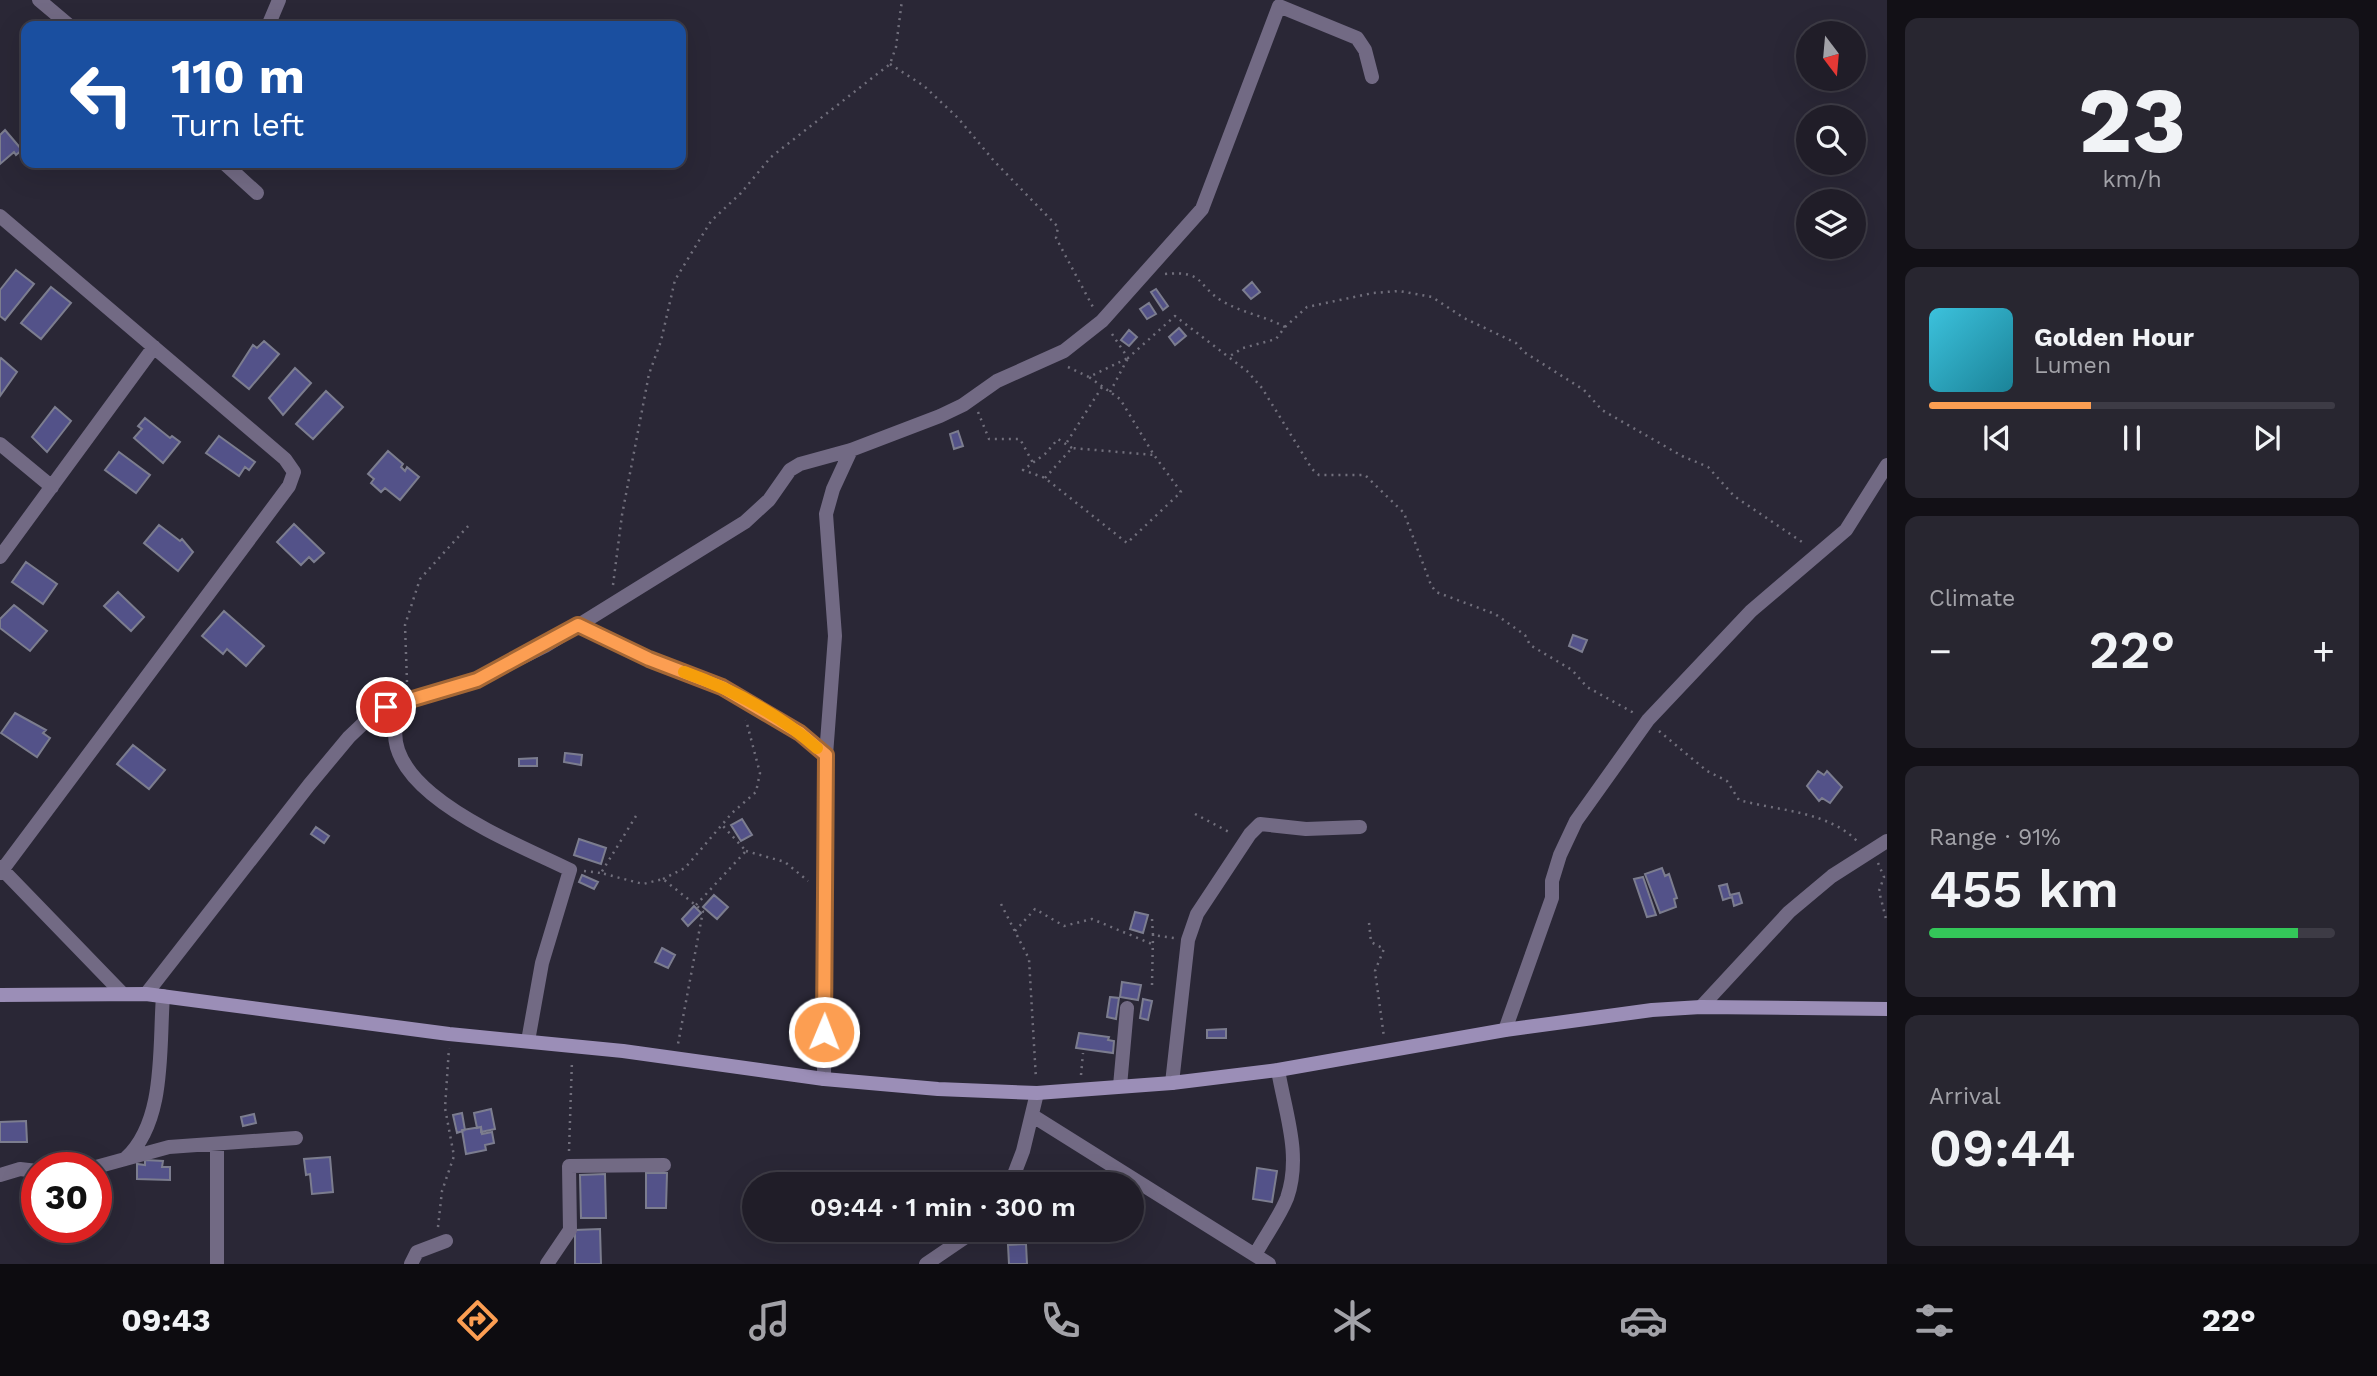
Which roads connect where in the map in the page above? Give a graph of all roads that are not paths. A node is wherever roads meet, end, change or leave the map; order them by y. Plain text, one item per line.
1 (39, 0) edge
2 (279, 0) edge
3 (64, 21) edge
4 (270, 21) edge
5 (1372, 77) dead end
6 (230, 168) edge
7 (257, 193) dead end
8 (0, 216) edge
9 (154, 347) junction
10 (0, 444) edge
11 (851, 450) junction
12 (1887, 466) edge
13 (52, 487) junction
14 (0, 557) edge
15 (578, 625) junction
16 (406, 700) junction
17 (826, 755) junction
18 (1360, 827) dead end
19 (1887, 841) edge
20 (1, 869) edge
21 (121, 992) junction
22 (146, 994) junction
23 (0, 995) edge
24 (163, 996) junction
25 (1700, 1007) junction
26 (1126, 1008) dead end
27 (1887, 1009) edge
28 (1505, 1030) junction
29 (528, 1041) junction
30 (1278, 1070) junction
31 (824, 1079) junction
32 (1172, 1083) junction
33 (1120, 1086) junction
34 (1037, 1093) junction
35 (1033, 1116) junction
36 (296, 1138) dead end
37 (217, 1145) junction
38 (126, 1158) junction
39 (112, 1162) edge
40 (664, 1165) dead end
41 (21, 1169) edge
42 (1014, 1172) edge
43 (0, 1175) edge
44 (441, 1242) road end
45 (958, 1242) edge
46 (1255, 1255) junction
47 (217, 1264) edge
48 (411, 1264) edge
49 (547, 1264) edge
50 (926, 1264) edge
51 (1269, 1264) edge

1 - 3 street
2 - 4 street
5 - 11 street
6 - 7 street
8 - 9 street
9 - 13 street
9 - 20 street
10 - 13 street
11 - 15 street
11 - 17 street
12 - 28 street
13 - 14 street
15 - 16 street
15 - 17 street
16 - 22 street
16 - 29 street
17 - 31 street
18 - 32 street
19 - 25 street
20 - 21 street
21 - 22 street
21 - 23 street
22 - 24 street
24 - 29 street
24 - 38 street
25 - 27 street
25 - 28 street
26 - 33 street
28 - 30 street
29 - 31 street
30 - 32 street
30 - 46 street
31 - 34 street
32 - 33 street
33 - 34 street
34 - 35 street
35 - 42 street
35 - 46 street
36 - 37 street
37 - 38 street
37 - 47 street
38 - 39 street
40 - 49 street
41 - 43 street
44 - 48 street
45 - 50 street
46 - 51 street

